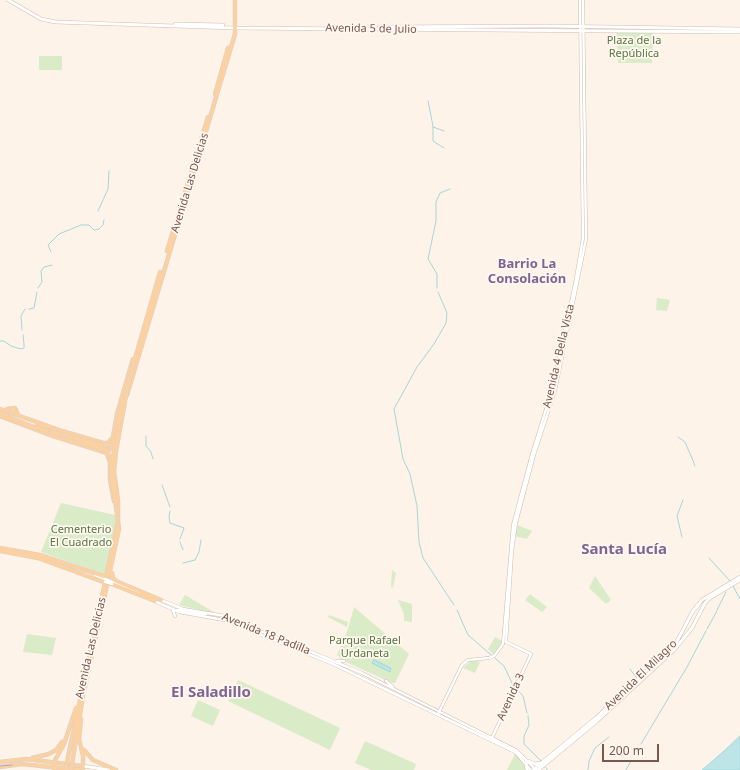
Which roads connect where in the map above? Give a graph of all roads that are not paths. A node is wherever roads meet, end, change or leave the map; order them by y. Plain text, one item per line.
1 (8, 0) edge
2 (12, 0) edge
3 (234, 0) edge
4 (580, 0) edge
5 (583, 0) edge
6 (234, 27) junction
7 (582, 29) junction
8 (740, 30) edge
9 (141, 340) junction
10 (135, 363) junction
11 (0, 411) edge
12 (115, 440) junction
13 (105, 443) junction
14 (104, 452) junction
15 (112, 463) junction
16 (118, 527) junction
17 (0, 548) edge
18 (0, 551) edge
19 (37, 556) junction
20 (70, 565) junction
21 (111, 569) junction
22 (76, 571) junction
23 (84, 572) junction
24 (107, 575) junction
25 (112, 576) junction
26 (740, 577) edge
27 (740, 580) edge
28 (107, 583) junction
29 (136, 593) junction
30 (161, 600) junction
31 (155, 601) junction
32 (696, 604) junction
33 (171, 608) junction
34 (702, 609) junction
35 (177, 610) junction
36 (208, 613) junction
37 (175, 616) dead end
38 (688, 620) junction
39 (695, 622) junction
40 (505, 642) junction
41 (296, 649) junction
42 (310, 651) junction
43 (334, 661) junction
44 (344, 661) dead end
45 (386, 681) dead end
46 (396, 690) junction
47 (81, 696) junction
48 (439, 713) junction
49 (67, 734) junction
50 (492, 738) junction
51 (81, 747) junction
52 (26, 759) junction
53 (0, 762) edge
54 (55, 762) junction
55 (527, 762) junction
56 (542, 762) junction
57 (0, 767) edge
58 (83, 768) edge
59 (54, 769) edge
60 (66, 770) edge
61 (71, 770) edge
62 (79, 770) edge
63 (109, 770) edge
64 (116, 770) edge
65 (527, 770) edge
66 (535, 770) edge

1 - 6 main road, Avenida 5 de Julio
2 - 6 main road, Avenida 5 de Julio
3 - 6 main road, Avenida Las Delicias
4 - 7 street, Avenida 4 Bella Vista
5 - 7 street, Avenida 4 Bella Vista
6 - 7 main road, Avenida 5 de Julio
6 - 9 main road
6 - 10 main road, Avenida Las Delicias
7 - 8 main road, Avenida 5 de Julio
7 - 40 street, Avenida 4 Bella Vista
9 - 10 main road
9 - 13 main road
10 - 12 main road, bridge
10 - 16 main road, bridge
11 - 12 main road, bridge
11 - 13 main road
11 - 14 main road
11 - 15 main road, bridge
12 - 15 main road, bridge
13 - 14 main road
14 - 16 main road
15 - 16 main road, bridge
16 - 21 main road, Avenida Las Delicias
16 - 24 main road, Avenida Las Delicias
17 - 19 main road
18 - 19 main road
19 - 20 main road
19 - 22 main road
20 - 23 street, Avenida 18 Padilla
20 - 24 main road
21 - 25 main road
21 - 28 main road, Avenida Las Delicias
22 - 23 street, Avenida 18 Padilla
22 - 28 main road
23 - 29 street, Avenida 18 Padilla, bridge
24 - 28 main road, Avenida Las Delicias
25 - 28 main road
25 - 30 main road
26 - 32 main road, Avenida El Milagro
27 - 34 main road, Avenida El Milagro
28 - 31 main road
28 - 47 main road, Avenida Las Delicias
29 - 30 street, Avenida 18 Padilla
29 - 31 street, Avenida 18 Padilla
30 - 36 street, Avenida 18 Padilla
31 - 33 street, Avenida 18 Padilla
32 - 34 main road
32 - 38 main road, Avenida El Milagro
33 - 35 street, Avenida 18 Padilla
33 - 37 street
34 - 39 main road, Avenida El Milagro
35 - 36 street
35 - 41 street, Avenida 18 Padilla
36 - 42 street, Avenida 18 Padilla
38 - 39 main road
38 - 56 main road, Avenida El Milagro
39 - 66 main road, Avenida El Milagro
40 - 48 street, Avenida 4 Bella Vista
40 - 50 street, Avenida 3
41 - 42 street
41 - 48 street, Avenida 18 Padilla
42 - 43 street, Avenida 18 Padilla
43 - 44 street
43 - 46 street, Avenida 18 Padilla
45 - 46 street
46 - 48 street, Avenida 18 Padilla
47 - 49 main road
47 - 51 main road
47 - 60 main road, Avenida Las Delicias, bridge
47 - 61 main road, Avenida Las Delicias, bridge
48 - 50 street, Avenida 18 Padilla
49 - 52 main road
49 - 54 main road
50 - 55 street, Avenida 18 Padilla
51 - 58 main road
51 - 64 main road
52 - 53 main road
52 - 54 main road
54 - 58 main road
54 - 59 main road
55 - 56 main road
55 - 65 main road
55 - 66 street, Avenida 18 Padilla
56 - 66 main road, Avenida El Milagro
57 - 59 main road
58 - 63 main road
59 - 62 main road

